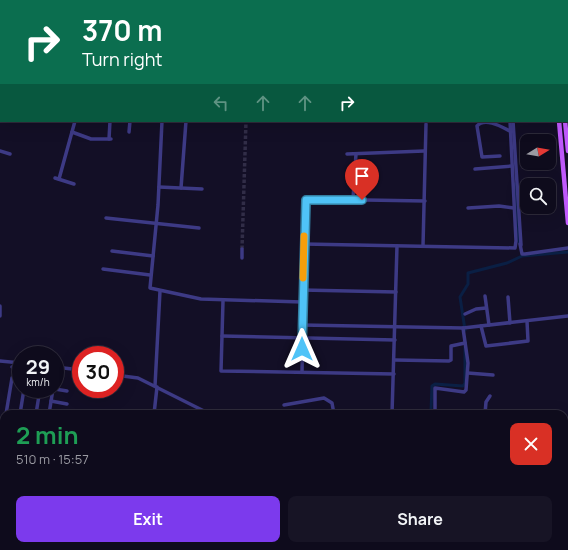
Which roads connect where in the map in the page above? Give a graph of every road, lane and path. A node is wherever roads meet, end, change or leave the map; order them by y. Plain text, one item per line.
1 (76, 122) edge
2 (110, 122) edge
3 (130, 122) edge
4 (162, 122) edge
5 (186, 122) edge
6 (510, 122) edge
7 (513, 122) edge
8 (559, 122) edge
9 (565, 122) edge
10 (426, 124) dead end
11 (510, 131) junction
12 (72, 132) junction
13 (130, 132) dead end
14 (0, 151) edge
15 (424, 151) junction
16 (568, 151) edge
17 (10, 154) dead end
18 (347, 154) dead end
19 (356, 154) junction
20 (500, 156) dead end
21 (512, 166) junction
22 (475, 168) dead end
23 (74, 184) dead end
24 (159, 187) junction
25 (181, 188) junction
26 (202, 189) dead end
27 (353, 199) junction
28 (425, 201) junction
29 (468, 208) dead end
30 (514, 208) junction
31 (106, 218) dead end
32 (568, 223) edge
33 (157, 224) junction
34 (199, 228) dead end
35 (518, 243) junction
36 (304, 244) junction
37 (397, 246) junction
38 (423, 246) junction
39 (568, 248) edge
40 (242, 249) tunnel mouth
41 (112, 251) dead end
42 (153, 256) junction
43 (242, 258) dead end
44 (103, 269) dead end
45 (150, 275) junction
46 (302, 290) junction
47 (160, 291) junction
48 (396, 292) junction
49 (485, 296) dead end
50 (508, 297) dead end
51 (223, 301) junction
52 (302, 302) junction
53 (0, 306) edge
54 (486, 308) junction
55 (465, 314) dead end
56 (0, 316) edge
57 (568, 316) edge
58 (527, 321) junction
59 (510, 323) junction
60 (302, 325) junction
61 (489, 325) junction
62 (395, 326) junction
63 (481, 326) junction
64 (464, 328) junction
65 (222, 336) junction
66 (302, 338) junction
67 (395, 340) junction
68 (465, 343) junction
69 (395, 360) junction
70 (0, 361) edge
71 (12, 362) edge
72 (302, 372) junction
73 (468, 373) junction
74 (394, 374) junction
75 (493, 375) dead end
76 (124, 376) edge
77 (12, 378) dead end
78 (156, 387) junction
79 (64, 391) edge
80 (67, 391) dead end
81 (490, 396) dead end
82 (23, 398) edge
83 (39, 398) edge
84 (52, 398) edge
85 (51, 401) junction
86 (67, 404) dead end
87 (284, 405) dead end
88 (6, 410) edge
89 (21, 410) edge
90 (37, 410) edge
91 (50, 410) edge
92 (154, 410) edge
93 (202, 410) edge
94 (333, 410) edge
95 (392, 410) edge
96 (434, 410) edge
97 (485, 410) edge

1 - 12 street
2 - 12 street
3 - 13 street
4 - 24 street
5 - 25 street
6 - 11 street
7 - 35 street
8 - 32 main road
9 - 16 main road
10 - 15 street
11 - 20 street
11 - 21 street
12 - 23 street
14 - 17 street
15 - 19 street
15 - 28 street
18 - 19 street
19 - 27 street
21 - 22 street
21 - 30 street
24 - 25 street
24 - 33 street
25 - 26 street
27 - 28 street
27 - 36 street
28 - 38 street
29 - 30 street
30 - 35 street
31 - 33 street
33 - 34 street
33 - 42 street
35 - 38 street
35 - 39 street
36 - 37 street
36 - 46 street
37 - 38 street
37 - 48 street
40 - 43 street
41 - 42 street
42 - 45 street
44 - 45 street
45 - 47 street
46 - 48 street
46 - 52 street
47 - 51 street
47 - 78 street
48 - 62 street
49 - 54 street
50 - 59 street
51 - 52 street
51 - 65 street
52 - 60 street
53 - 56 street
54 - 55 street
54 - 61 street
57 - 58 street
58 - 59 street
58 - 63 street
59 - 61 street
60 - 62 street
60 - 66 street
61 - 63 street
62 - 64 street
62 - 67 street
63 - 64 street
64 - 68 street
65 - 66 street
65 - 72 street
66 - 67 street
66 - 72 street
67 - 69 street
68 - 69 street
68 - 73 street
69 - 74 street
70 - 71 street
72 - 74 street
73 - 75 street
73 - 96 street
74 - 95 street
76 - 78 street
77 - 88 street
78 - 92 street
78 - 93 street
79 - 80 street
81 - 97 street
82 - 89 street
83 - 90 street
84 - 85 street
85 - 86 street
85 - 91 street
87 - 94 street

